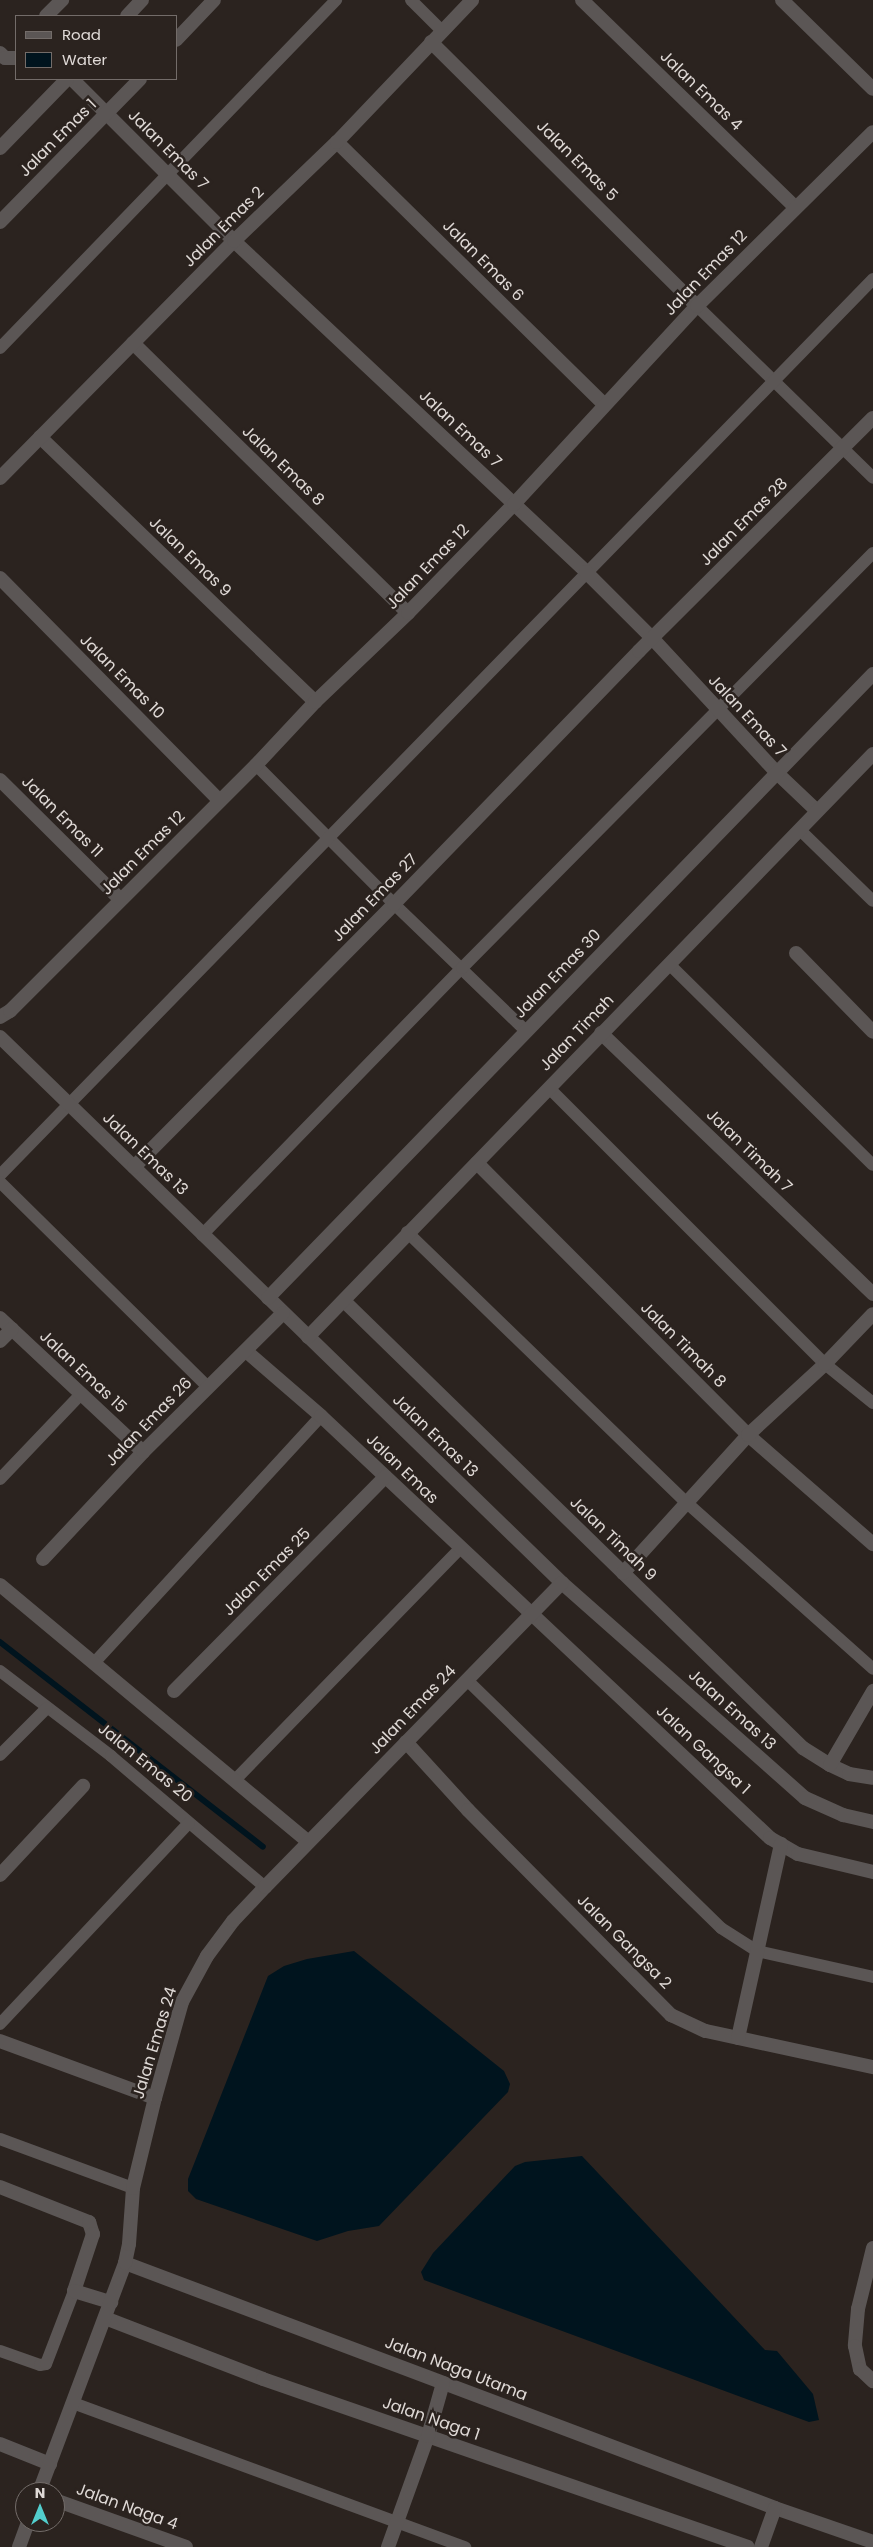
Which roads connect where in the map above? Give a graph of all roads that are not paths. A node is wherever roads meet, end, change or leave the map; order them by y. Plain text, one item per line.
1 (62, 0) edge
2 (142, 0) edge
3 (214, 0) edge
4 (336, 0) edge
5 (411, 0) edge
6 (472, 0) edge
7 (582, 0) edge
8 (782, 0) edge
9 (47, 15) edge
10 (128, 15) edge
11 (442, 31) junction
12 (178, 38) edge
13 (431, 42) junction
14 (66, 80) edge
15 (139, 80) edge
16 (873, 89) edge
17 (107, 114) junction
18 (873, 132) edge
19 (337, 142) junction
20 (0, 148) edge
21 (167, 173) junction
22 (795, 207) junction
23 (0, 222) edge
24 (234, 241) junction
25 (873, 279) edge
26 (697, 306) junction
27 (133, 343) junction
28 (0, 348) edge
29 (774, 381) junction
30 (605, 404) junction
31 (873, 418) edge
32 (40, 437) junction
33 (842, 449) junction
34 (0, 478) edge
35 (873, 478) edge
36 (514, 504) junction
37 (873, 553) edge
38 (586, 572) junction
39 (0, 578) edge
40 (408, 613) junction
41 (653, 639) junction
42 (639, 651) joint
43 (873, 674) edge
44 (315, 702) junction
45 (717, 710) junction
46 (873, 754) edge
47 (256, 765) junction
48 (777, 773) junction
49 (0, 780) edge
50 (220, 801) junction
51 (818, 811) junction
52 (801, 831) junction
53 (328, 837) junction
54 (121, 900) junction
55 (873, 901) edge
56 (394, 904) junction
57 (796, 953) dead end
58 (669, 964) junction
59 (462, 968) junction
60 (0, 1018) edge
61 (526, 1031) junction
62 (873, 1032) edge
63 (601, 1033) junction
64 (0, 1037) edge
65 (549, 1088) junction
66 (70, 1105) junction
67 (477, 1163) junction
68 (873, 1165) edge
69 (134, 1167) junction
70 (0, 1175) edge
71 (0, 1182) edge
72 (407, 1232) junction
73 (202, 1235) junction
74 (873, 1294) edge
75 (268, 1298) junction
76 (344, 1301) junction
77 (283, 1313) junction
78 (873, 1314) edge
79 (0, 1318) edge
80 (12, 1329) junction
81 (308, 1337) junction
82 (0, 1341) edge
83 (246, 1351) junction
84 (825, 1364) junction
85 (208, 1387) junction
86 (81, 1394) junction
87 (873, 1403) edge
88 (320, 1416) junction
89 (748, 1436) junction
90 (144, 1452) junction
91 (385, 1477) junction
92 (0, 1479) edge
93 (687, 1503) junction
94 (873, 1544) edge
95 (460, 1549) junction
96 (42, 1559) dead end
97 (622, 1572) junction
98 (562, 1583) junction
99 (0, 1585) edge
100 (532, 1614) junction
101 (94, 1663) junction
102 (873, 1669) edge
103 (0, 1671) edge
104 (467, 1680) junction
105 (174, 1691) dead end
106 (873, 1691) edge
107 (47, 1708) junction
108 (406, 1742) junction
109 (0, 1755) edge
110 (830, 1765) junction
111 (873, 1778) edge
112 (235, 1780) junction
113 (83, 1786) dead end
114 (190, 1822) junction
115 (873, 1822) edge
116 (308, 1842) junction
117 (782, 1844) junction
118 (873, 1872) edge
119 (0, 1875) edge
120 (265, 1887) junction
121 (757, 1952) junction
122 (873, 1978) edge
123 (0, 2024) edge
124 (738, 2038) junction
125 (0, 2041) edge
126 (873, 2067) edge
127 (155, 2098) junction
128 (0, 2139) edge
129 (133, 2188) junction
130 (1, 2190) edge
131 (873, 2248) edge
132 (125, 2264) junction
133 (74, 2291) junction
134 (111, 2302) junction
135 (105, 2318) junction
136 (0, 2351) edge
137 (873, 2381) edge
138 (443, 2383) junction
139 (73, 2403) junction
140 (428, 2436) junction
141 (0, 2444) edge
142 (50, 2464) junction
143 (43, 2482) edge
144 (65, 2504) edge
145 (775, 2508) junction
146 (397, 2522) junction
147 (24, 2532) edge
148 (873, 2542) edge
149 (19, 2547) edge
150 (186, 2547) edge
151 (388, 2547) edge
152 (465, 2547) edge
153 (748, 2547) edge
154 (761, 2547) edge

1 - 9 street
2 - 10 street
3 - 12 street
4 - 21 lane
5 - 11 lane
6 - 11 street, Jalan Emas 2
7 - 22 street, Jalan Emas 4
8 - 16 street
11 - 13 street, Jalan Emas 2
13 - 19 street, Jalan Emas 2
13 - 26 street, Jalan Emas 5
14 - 17 street, Jalan Emas 7
14 - 20 street
15 - 17 street, Jalan Emas 1
17 - 21 street, Jalan Emas 7
17 - 23 street, Jalan Emas 1
18 - 22 street, Jalan Emas 12
19 - 24 street, Jalan Emas 2
19 - 30 street, Jalan Emas 6
21 - 24 street, Jalan Emas 7
21 - 28 lane
22 - 26 street, Jalan Emas 12
24 - 27 street, Jalan Emas 2
24 - 36 street, Jalan Emas 7
25 - 29 lane
26 - 29 lane
26 - 30 street, Jalan Emas 12
27 - 32 street, Jalan Emas 2
27 - 40 street, Jalan Emas 8
29 - 33 lane
29 - 38 lane
30 - 36 street, Jalan Emas 12
31 - 33 street, Jalan Emas 28
32 - 34 street, Jalan Emas 2
32 - 44 street, Jalan Emas 9
33 - 35 lane
33 - 41 street, Jalan Emas 28
36 - 38 street, Jalan Emas 7
36 - 40 street, Jalan Emas 12
37 - 45 lane
38 - 41 street, Jalan Emas 7
38 - 53 lane
39 - 50 street, Jalan Emas 10
40 - 44 street, Jalan Emas 12
41 - 42 street, Jalan Emas 28
41 - 45 street, Jalan Emas 7
42 - 56 street, Jalan Emas 27
43 - 48 street, Jalan Emas 30
44 - 47 street, Jalan Emas 12
45 - 48 street, Jalan Emas 7
45 - 59 lane
46 - 51 street, Jalan Timah
47 - 50 street, Jalan Emas 12
47 - 53 lane
48 - 51 street, Jalan Emas 7
48 - 61 street, Jalan Emas 30
49 - 54 street, Jalan Emas 11
50 - 54 street, Jalan Emas 12
51 - 52 street, Jalan Timah
52 - 55 lane
52 - 58 street, Jalan Timah
53 - 56 lane
53 - 66 lane
54 - 60 street, Jalan Emas 12
56 - 59 lane
56 - 69 street, Jalan Emas 27
57 - 62 street
58 - 63 street, Jalan Timah
58 - 68 lane
59 - 61 lane
59 - 73 lane
61 - 75 street, Jalan Emas 30
63 - 65 street, Jalan Timah
63 - 74 street, Jalan Timah 7
64 - 66 street, Jalan Emas 13
65 - 67 street, Jalan Timah
65 - 84 lane
66 - 69 street, Jalan Emas 13
66 - 70 lane
67 - 72 street, Jalan Timah
67 - 89 street, Jalan Timah 8
69 - 73 street, Jalan Emas 13
71 - 85 lane
72 - 76 street, Jalan Timah
72 - 93 lane
73 - 75 street, Jalan Emas 13
75 - 77 street, Jalan Emas 13
76 - 81 street, Jalan Timah
76 - 97 street, Jalan Timah 9
77 - 81 street, Jalan Emas 13
77 - 83 street, Jalan Emas 26
78 - 84 street
79 - 80 street, Jalan Emas 15
80 - 82 street
80 - 86 street, Jalan Emas 15
81 - 98 street, Jalan Emas 13
83 - 85 street, Jalan Emas 26
83 - 88 street, Jalan Emas
84 - 87 lane
84 - 89 street
85 - 90 street, Jalan Emas 26
86 - 90 street, Jalan Emas 15
86 - 92 lane
88 - 91 street, Jalan Emas
88 - 101 lane
89 - 93 street
89 - 94 street, Jalan Timah 8
90 - 96 street, Jalan Emas 26
91 - 95 street, Jalan Emas
91 - 105 street, Jalan Emas 25
93 - 97 street
93 - 102 lane
95 - 100 street, Jalan Emas
95 - 112 lane
97 - 110 street, Jalan Timah 9
98 - 100 street, Jalan Emas 24
98 - 115 street, Jalan Emas 13
99 - 101 street
100 - 104 street, Jalan Emas 24
100 - 117 street, Jalan Gangsa 1
101 - 112 street
103 - 107 lane, Jalan Emas 20
104 - 108 street, Jalan Emas 24
104 - 121 lane
106 - 110 street
107 - 109 lane
107 - 114 lane, Jalan Emas 20
108 - 116 street, Jalan Emas 24
108 - 124 street, Jalan Gangsa 2
110 - 111 street, Jalan Timah 9
112 - 116 street
113 - 119 street
114 - 120 lane, Jalan Emas 20
114 - 123 lane
116 - 120 street, Jalan Emas 24
117 - 118 street, Jalan Gangsa 1
117 - 121 street
120 - 127 street, Jalan Emas 24
121 - 122 lane
121 - 124 street
124 - 126 street, Jalan Gangsa 2
125 - 127 street
127 - 129 street, Jalan Emas 24
128 - 129 lane
129 - 132 street, Jalan Emas 24
130 - 133 street
131 - 137 street
132 - 134 street, Jalan Emas 24
132 - 138 street, Jalan Naga Utama
133 - 134 street
133 - 136 lane
134 - 135 street, Jalan Emas 24
135 - 139 street, Jalan Emas 24
135 - 140 street, Jalan Naga 1
138 - 140 street
138 - 145 street, Jalan Naga Utama
139 - 142 street, Jalan Emas 24
139 - 146 lane
140 - 146 street
140 - 153 street, Jalan Naga 1
141 - 142 street
142 - 143 street, Jalan Emas 24
144 - 150 street, Jalan Naga 4
145 - 148 street, Jalan Naga Utama
145 - 154 street
146 - 151 street
146 - 152 lane
147 - 149 street

